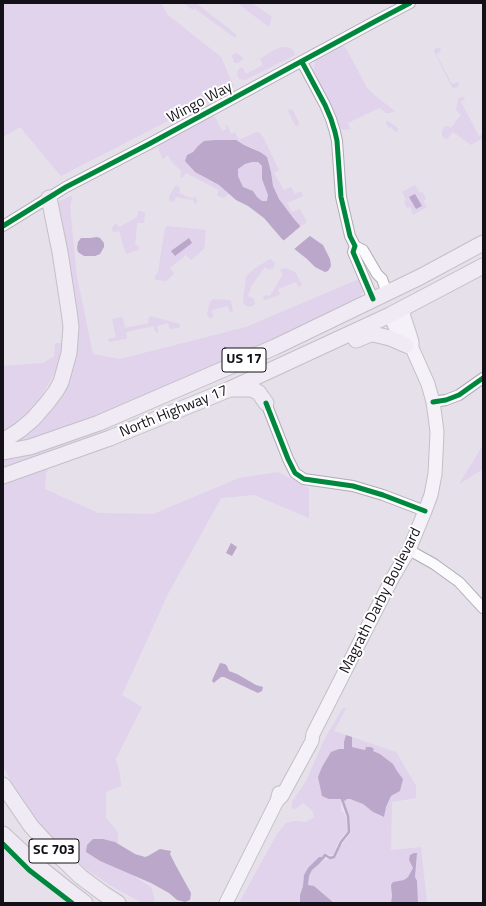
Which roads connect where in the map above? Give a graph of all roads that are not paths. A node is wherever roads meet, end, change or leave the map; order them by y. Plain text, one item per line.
1 (410, 3) edge
2 (302, 62) junction
3 (49, 198) junction
4 (3, 226) edge
5 (483, 243) edge
6 (355, 246) junction
7 (483, 249) edge
8 (483, 266) edge
9 (387, 293) junction
10 (373, 300) junction
11 (403, 308) junction
12 (390, 315) junction
13 (409, 347) junction
14 (280, 366) junction
15 (483, 378) edge
16 (230, 389) junction
17 (196, 402) junction
18 (433, 402) junction
19 (266, 403) joint
20 (3, 442) edge
21 (3, 452) edge
22 (3, 476) edge
23 (425, 511) junction
24 (409, 550) junction
25 (483, 608) edge
26 (3, 785) edge
27 (3, 834) edge
28 (85, 903) edge
29 (118, 903) edge
30 (226, 903) edge

1 - 2 street, Wingo Way
2 - 3 street, Wingo Way
2 - 6 street
3 - 4 street, Wingo Way
3 - 20 highway
5 - 9 highway, US 17
6 - 9 street
6 - 10 street
7 - 12 highway
8 - 11 highway, US 17
9 - 10 highway, North Highway 17 / US 17
9 - 17 highway
10 - 21 highway, North Highway 17 / US 17
11 - 12 highway, US 17
11 - 13 main road, Magrath Darby Boulevard
12 - 13 main road, Magrath Darby Boulevard
12 - 14 highway, North Highway 17 / US 17
13 - 14 highway
13 - 18 main road, Magrath Darby Boulevard
14 - 16 highway, North Highway 17 / US 17
15 - 18 street
16 - 17 highway, North Highway 17 / US 17
16 - 19 highway
17 - 22 highway, North Highway 17 / US 17
18 - 23 main road, Magrath Darby Boulevard
19 - 23 street
23 - 24 main road, Magrath Darby Boulevard
24 - 25 street
24 - 30 main road, Magrath Darby Boulevard
26 - 29 highway, SC 703
27 - 28 highway, SC 703

